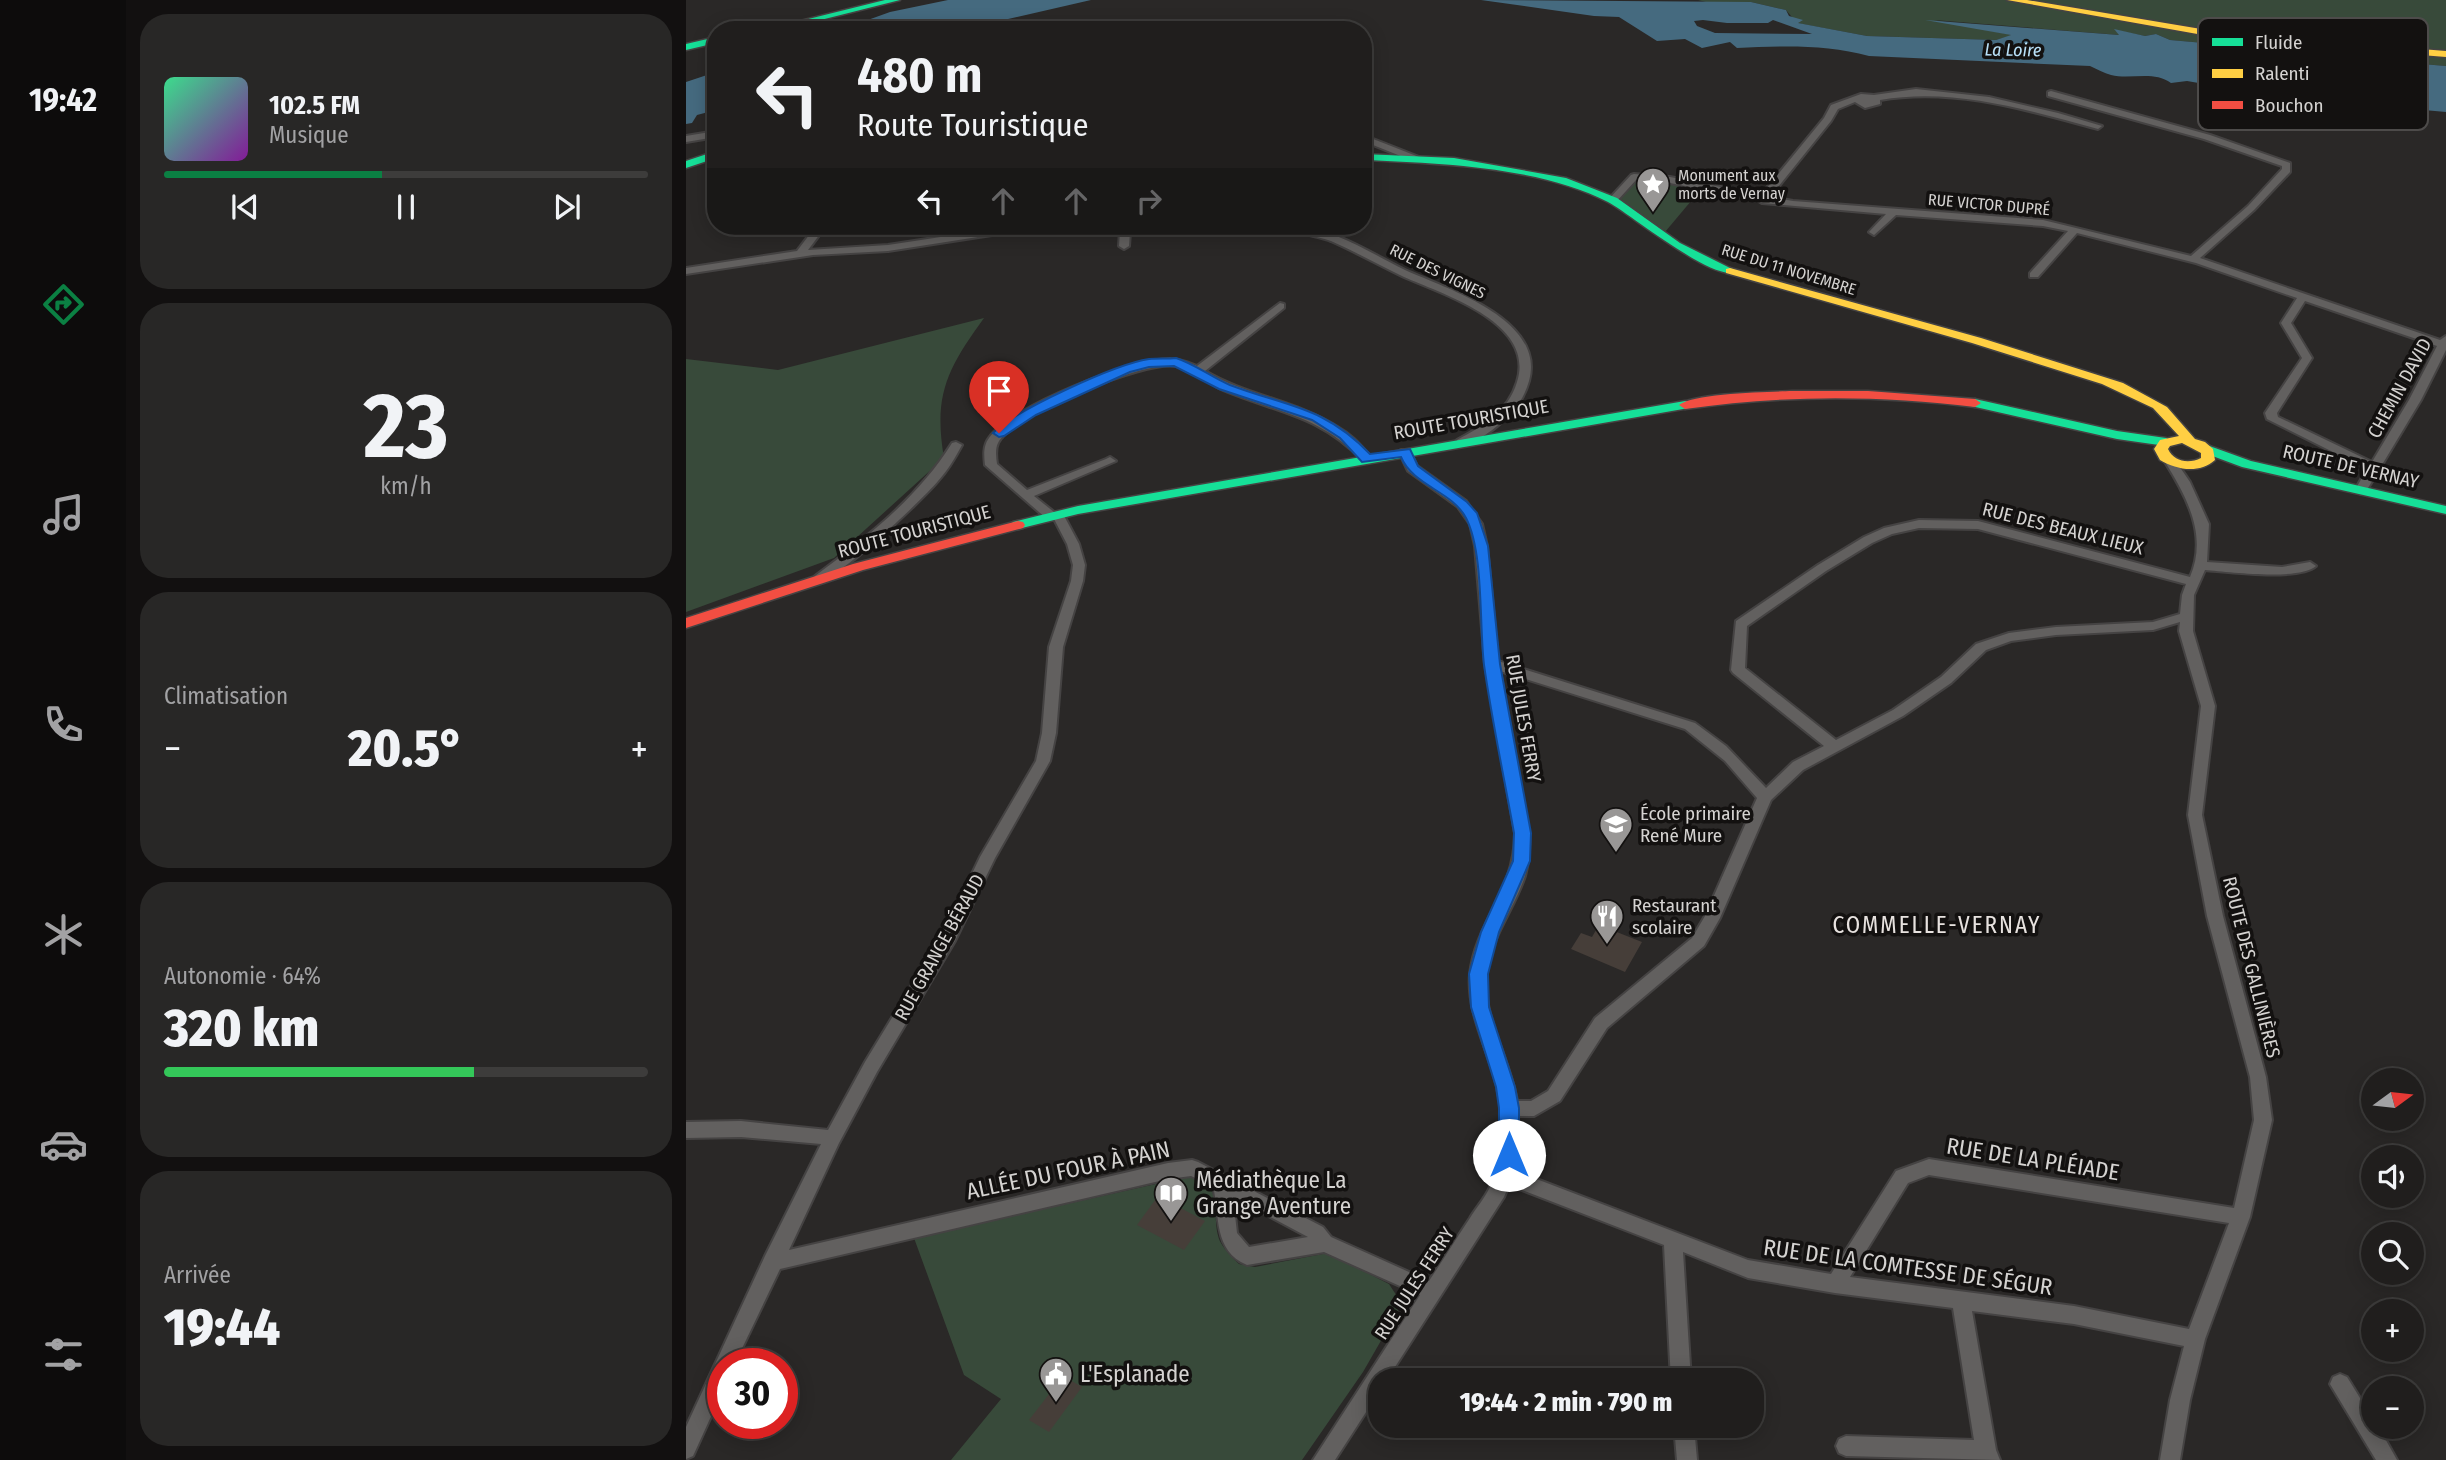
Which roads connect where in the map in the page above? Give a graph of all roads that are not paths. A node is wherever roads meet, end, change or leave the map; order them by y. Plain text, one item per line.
1 (896, 0) edge
2 (2011, 0) edge
3 (806, 21) edge
4 (2198, 31) edge
5 (707, 42) edge
6 (686, 47) edge
7 (2428, 53) edge
8 (2446, 54) edge
9 (2052, 94) dead end
10 (2098, 126) dead end
11 (707, 136) edge
12 (686, 139) edge
13 (1372, 142) edge
14 (707, 157) edge
15 (1372, 157) edge
16 (1416, 159) junction
17 (686, 164) edge
18 (1762, 200) junction
19 (1613, 201) junction
20 (1892, 213) junction
21 (2075, 229) junction
22 (1874, 232) dead end
23 (814, 235) edge
24 (972, 235) edge
25 (1125, 235) edge
26 (1325, 235) edge
27 (1124, 246) dead end
28 (800, 254) junction
29 (2193, 259) junction
30 (686, 271) edge
31 (2034, 275) dead end
32 (2304, 296) junction
33 (1280, 306) dead end
34 (2444, 342) edge
35 (1197, 372) junction
36 (1506, 414) junction
37 (2168, 414) junction
38 (1516, 433) junction
39 (2189, 440) junction
40 (1461, 442) junction
41 (956, 444) dead end
42 (2204, 448) junction
43 (2168, 450) junction
44 (1405, 452) junction
45 (1367, 459) junction
46 (1110, 461) dead end
47 (2247, 464) junction
48 (2196, 466) junction
49 (2374, 468) junction
50 (2184, 482) junction
51 (2361, 490) junction
52 (1025, 495) junction
53 (2446, 510) edge
54 (1054, 515) junction
55 (2201, 566) junction
56 (2310, 566) dead end
57 (818, 580) junction
58 (2194, 582) junction
59 (2187, 616) junction
60 (686, 623) edge
61 (1492, 664) junction
62 (1835, 747) junction
63 (1765, 797) junction
64 (1509, 1108) junction
65 (686, 1130) edge
66 (833, 1138) junction
67 (1504, 1175) junction
68 (1220, 1181) junction
69 (2241, 1217) junction
70 (1673, 1241) junction
71 (1325, 1243) junction
72 (772, 1262) junction
73 (1835, 1284) junction
74 (1433, 1292) junction
75 (1961, 1300) junction
76 (2195, 1339) junction
77 (732, 1348) edge
78 (1680, 1368) edge
79 (2340, 1384) dead end
80 (707, 1403) edge
81 (1685, 1438) edge
82 (1846, 1446) dead end
83 (686, 1449) edge
84 (1988, 1455) edge
85 (1325, 1459) edge
86 (1687, 1460) edge
87 (2170, 1460) edge
88 (2387, 1460) edge

1 - 3 street
2 - 4 street
5 - 6 street
7 - 8 street
9 - 29 street
10 - 18 street
11 - 12 street
13 - 16 street
14 - 17 street
15 - 16 street, RUE DU 11 NOVEMBRE
16 - 19 street, RUE DU 11 NOVEMBRE
18 - 19 street, RUE VICTOR DUPRÉ
18 - 20 street, RUE VICTOR DUPRÉ
19 - 37 street, RUE DU 11 NOVEMBRE
20 - 21 street, RUE VICTOR DUPRÉ
20 - 22 street
21 - 29 street, RUE VICTOR DUPRÉ
21 - 31 street
23 - 28 street
24 - 28 street
25 - 27 street
26 - 36 street, RUE DES VIGNES
28 - 30 street
29 - 32 street, RUE VICTOR DUPRÉ
32 - 34 street, RUE VICTOR DUPRÉ
32 - 49 street
33 - 35 street
34 - 49 street, CHEMIN DAVID
35 - 45 street
35 - 52 street
36 - 38 street
36 - 40 street, RUE DES VIGNES
37 - 39 street, RUE DU 11 NOVEMBRE
37 - 43 street
38 - 40 street, ROUTE TOURISTIQUE
38 - 43 street, ROUTE TOURISTIQUE
39 - 42 street, ROUTE DE VERNAY
39 - 43 street
40 - 44 street, ROUTE TOURISTIQUE
41 - 57 street
42 - 47 street, ROUTE DE VERNAY
42 - 48 street
43 - 48 street, ROUTE DE VERNAY
43 - 50 street, ROUTE DES GALLINIÈRES
44 - 45 street, ROUTE TOURISTIQUE
44 - 61 street, RUE JULES FERRY
45 - 54 street, ROUTE TOURISTIQUE
46 - 52 street
47 - 48 street, ROUTE DE VERNAY
47 - 51 street, ROUTE DE VERNAY
48 - 50 street
49 - 51 street, CHEMIN DAVID
50 - 55 street, ROUTE DES GALLINIÈRES
51 - 53 street, ROUTE DE VERNAY
52 - 54 street
54 - 57 street, ROUTE TOURISTIQUE
54 - 66 street, RUE GRANGE BÉRAUD
55 - 56 street
55 - 58 street, ROUTE DES GALLINIÈRES
57 - 60 street, ROUTE TOURISTIQUE
58 - 59 street, ROUTE DES GALLINIÈRES
58 - 62 street, RUE DES BEAUX LIEUX
59 - 62 street
59 - 69 street, ROUTE DES GALLINIÈRES
61 - 63 street
61 - 64 street, RUE JULES FERRY
62 - 63 street
63 - 64 street
64 - 67 street, RUE JULES FERRY
65 - 66 street
66 - 72 street, RUE GRANGE BÉRAUD
67 - 70 street, RUE DE LA COMTESSE DE SÉGUR
67 - 74 street, RUE JULES FERRY
68 - 71 street, ALLÉE DU FOUR À PAIN
68 - 71 street
68 - 72 street, ALLÉE DU FOUR À PAIN
69 - 73 street, RUE DE LA PLÉIADE
69 - 76 street, ROUTE DES GALLINIÈRES
70 - 73 street, RUE DE LA COMTESSE DE SÉGUR
70 - 78 street
71 - 74 street
72 - 77 street, RUE GRANGE BÉRAUD
73 - 75 street, RUE DE LA COMTESSE DE SÉGUR
74 - 85 street, RUE JULES FERRY
75 - 76 street, RUE DE LA COMTESSE DE SÉGUR
75 - 84 street
76 - 87 street, ROUTE DES GALLINIÈRES
79 - 88 street
80 - 83 street, RUE GRANGE BÉRAUD
81 - 86 street
82 - 84 street

